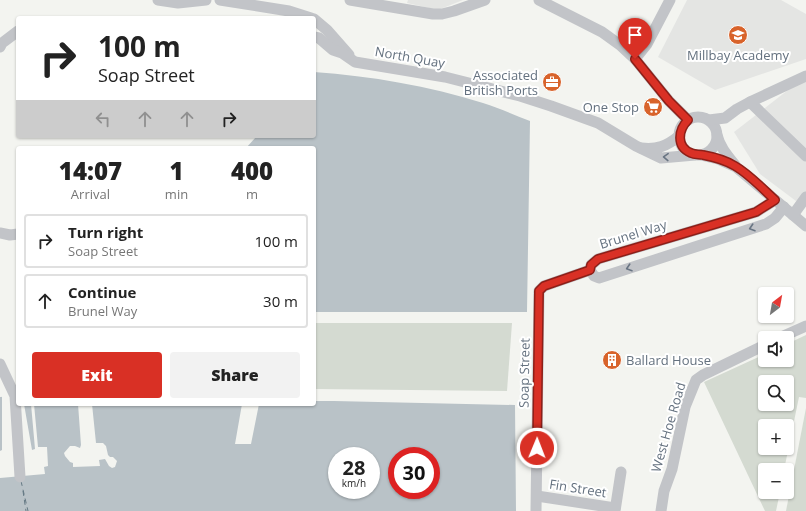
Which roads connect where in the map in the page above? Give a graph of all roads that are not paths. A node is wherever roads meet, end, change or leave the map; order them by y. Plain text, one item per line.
1 (158, 0) edge
2 (206, 0) edge
3 (220, 0) edge
4 (350, 0) edge
5 (485, 0) edge
6 (539, 0) edge
7 (670, 0) edge
8 (394, 4) edge
9 (306, 16) edge
10 (316, 21) edge
11 (16, 32) edge
12 (316, 37) edge
13 (0, 47) edge
14 (635, 59) junction
15 (355, 62) junction
16 (806, 76) edge
17 (750, 102) junction
18 (688, 120) junction
19 (709, 120) junction
20 (717, 134) junction
21 (679, 136) junction
22 (638, 148) junction
23 (698, 155) junction
24 (806, 156) edge
25 (736, 167) junction
26 (806, 197) edge
27 (775, 200) junction
28 (789, 211) junction
29 (806, 226) edge
30 (0, 233) edge
31 (16, 234) edge
32 (590, 270) junction
33 (806, 326) edge
34 (794, 331) edge
35 (758, 348) edge
36 (0, 364) edge
37 (16, 392) edge
38 (17, 406) edge
39 (621, 472) dead end
40 (20, 477) dead end
41 (537, 496) junction
42 (615, 510) edge
43 (536, 511) edge
44 (661, 511) edge

1 - 2 street
3 - 9 street
4 - 8 street
5 - 8 street
6 - 14 street
7 - 14 street
10 - 15 street
11 - 13 street
12 - 15 street
14 - 18 street
15 - 22 street, North Quay
16 - 17 street
17 - 19 street
17 - 24 street
18 - 19 street
18 - 21 street
19 - 20 street
20 - 23 street
20 - 25 street
21 - 22 street
21 - 23 street
23 -> 22 street, North Quay
23 - 25 street
25 - 27 street
26 - 28 street
27 - 28 street
27 - 32 street, Brunel Way
28 - 29 street
28 -> 32 street
30 - 31 street
32 - 41 street, Soap Street
33 - 34 street
35 - 44 street, West Hoe Road
36 - 37 street
38 - 40 street
39 - 42 street
41 - 42 street, Fin Street
41 - 43 street, Soap Street

